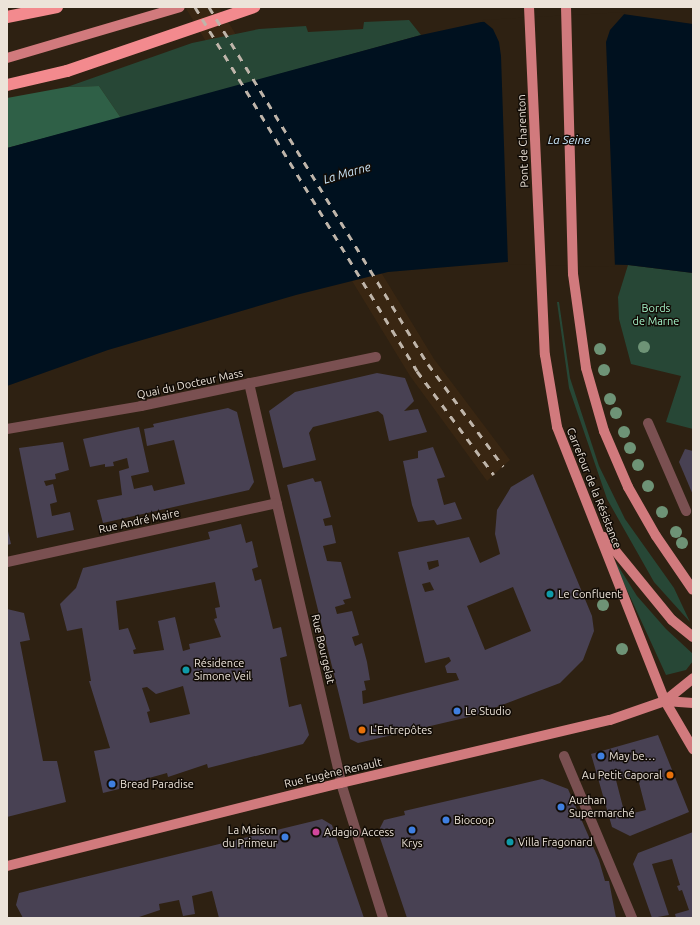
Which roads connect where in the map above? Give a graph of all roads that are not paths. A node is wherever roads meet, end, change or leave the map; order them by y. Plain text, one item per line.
1 (57, 7) edge
2 (180, 7) edge
3 (254, 7) edge
4 (529, 7) edge
5 (566, 7) edge
6 (7, 16) edge
7 (7, 58) edge
8 (7, 85) edge
9 (541, 275) joint
10 (376, 356) dead end
11 (249, 383) junction
12 (648, 423) dead end
13 (7, 429) edge
14 (277, 503) junction
15 (686, 511) dead end
16 (598, 530) junction
17 (7, 562) edge
18 (693, 590) edge
19 (693, 637) edge
20 (693, 678) edge
21 (664, 701) junction
22 (693, 703) edge
23 (693, 749) edge
24 (564, 756) dead end
25 (341, 783) junction
26 (7, 866) edge
27 (383, 918) edge
28 (632, 918) edge

1 - 6 highway
2 - 7 main road
3 - 8 highway
4 - 9 main road, Pont de Charenton
5 - 18 main road
9 - 16 main road, Carrefour de la Résistance
10 - 11 street, Quai du Docteur Mass
11 - 13 street, Quai du Docteur Mass
11 - 14 street, Rue Bourgelat
12 - 15 street
14 - 17 street, Rue André Maire
14 - 25 street, Rue Bourgelat
16 - 19 main road
16 - 21 main road, Carrefour de la Résistance
20 - 21 main road
21 - 22 main road
21 - 23 main road, Carrefour de la Résistance
21 - 25 main road, Rue Eugène Renault
24 - 28 street
25 - 26 main road, Rue Eugène Renault
25 - 27 street, Rue Bourgelat

